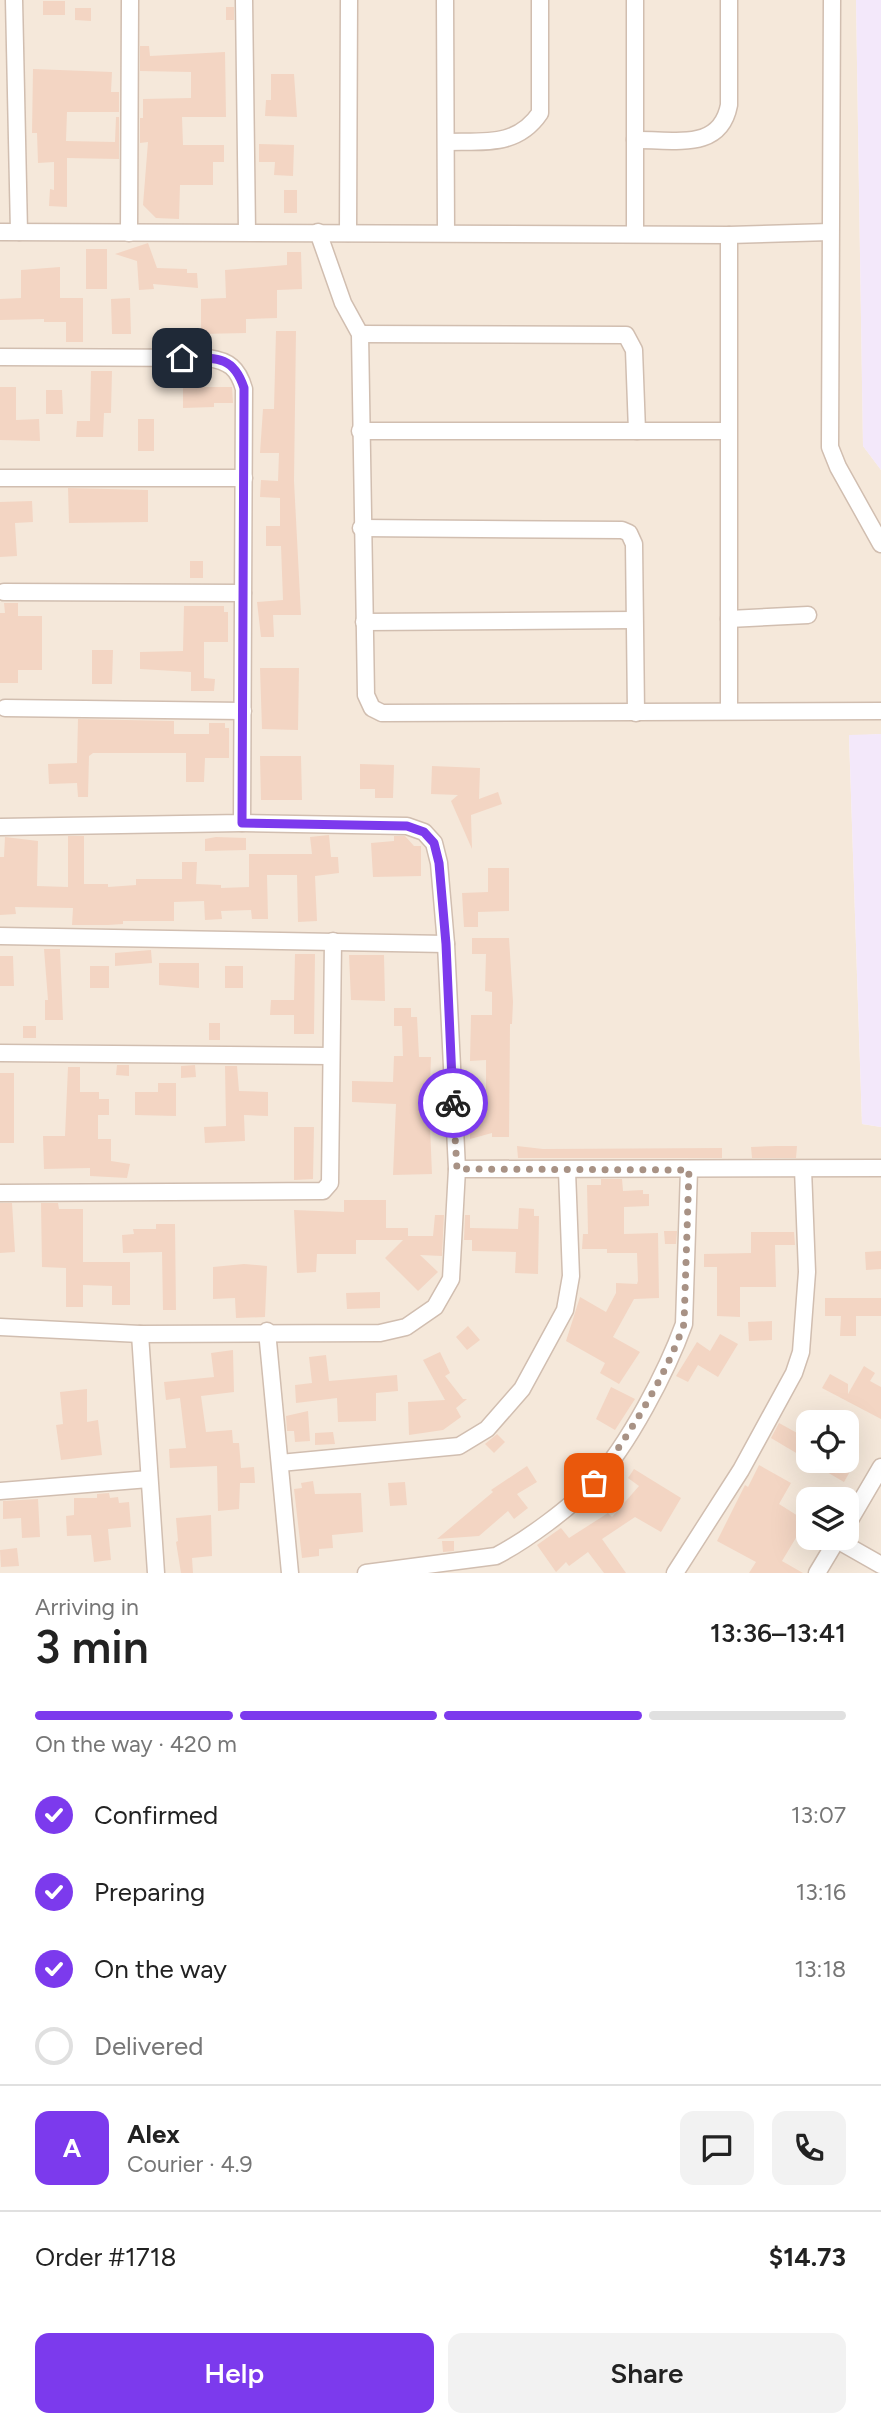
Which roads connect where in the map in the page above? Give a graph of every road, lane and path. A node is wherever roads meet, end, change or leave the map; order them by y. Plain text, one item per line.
1 (14, 0) edge
2 (130, 0) edge
3 (244, 0) edge
4 (349, 0) edge
5 (445, 0) edge
6 (540, 0) edge
7 (635, 0) edge
8 (729, 0) edge
9 (832, 0) edge
10 (635, 140) junction
11 (447, 142) junction
12 (0, 232) edge
13 (19, 232) junction
14 (247, 232) junction
15 (318, 232) junction
16 (831, 232) junction
17 (129, 233) junction
18 (348, 233) junction
19 (446, 233) junction
20 (635, 234) junction
21 (729, 235) junction
22 (359, 334) junction
23 (0, 357) edge
24 (359, 431) junction
25 (637, 431) junction
26 (728, 431) junction
27 (0, 478) edge
28 (244, 478) junction
29 (361, 528) junction
30 (881, 544) edge
31 (4, 592) dead end
32 (243, 593) junction
33 (808, 615) dead end
34 (729, 619) junction
35 (634, 620) junction
36 (364, 622) junction
37 (5, 708) dead end
38 (243, 711) junction
39 (729, 711) junction
40 (881, 711) edge
41 (636, 713) junction
42 (242, 823) junction
43 (0, 827) edge
44 (0, 936) edge
45 (333, 941) junction
46 (446, 944) junction
47 (0, 1053) edge
48 (330, 1056) junction
49 (881, 1168) edge
50 (457, 1169) junction
51 (803, 1169) junction
52 (689, 1170) junction
53 (567, 1171) junction
54 (0, 1193) edge
55 (0, 1328) edge
56 (267, 1331) junction
57 (140, 1334) junction
58 (280, 1463) junction
59 (881, 1466) edge
60 (149, 1479) junction
61 (0, 1491) edge
62 (859, 1504) edge
63 (831, 1550) edge
64 (856, 1550) edge
65 (881, 1565) edge
66 (156, 1573) edge
67 (290, 1573) edge
68 (366, 1573) edge
69 (675, 1573) edge
70 (817, 1573) edge

1 - 13 street
2 - 17 street
3 - 14 street
4 - 18 street
5 - 11 street
6 - 11 street
7 - 10 street
8 - 10 street
9 - 16 street
10 - 20 street
11 - 19 street
12 - 13 street
13 - 17 street
14 - 15 street
14 - 17 street
15 - 18 street
15 - 22 street
16 - 21 street
16 - 30 street
18 - 19 street
19 - 20 street
20 - 21 street
21 - 26 street
22 - 24 street
22 - 25 street
23 - 28 street
24 - 25 street
24 - 29 street
25 - 26 street
26 - 34 street
27 - 28 street
28 - 32 street
29 - 35 street
29 - 36 street
31 - 32 street
32 - 38 street
33 - 34 street
34 - 39 street
35 - 36 street
35 - 41 street
36 - 41 street
37 - 38 street
38 - 42 street
39 - 40 street
39 - 41 street
42 - 43 street
42 - 46 street
44 - 45 street
45 - 46 street
45 - 48 street
46 - 50 street
47 - 48 street
48 - 54 street
49 - 51 street
50 - 53 street
50 - 56 street
51 - 52 street
51 - 69 street
52 - 53 street
52 - 68 street
53 - 58 street
55 - 57 street
56 - 57 street
56 - 58 street
57 - 60 street
58 - 67 street
59 - 62 street
60 - 61 street
60 - 66 street
63 - 70 street
64 - 65 street

